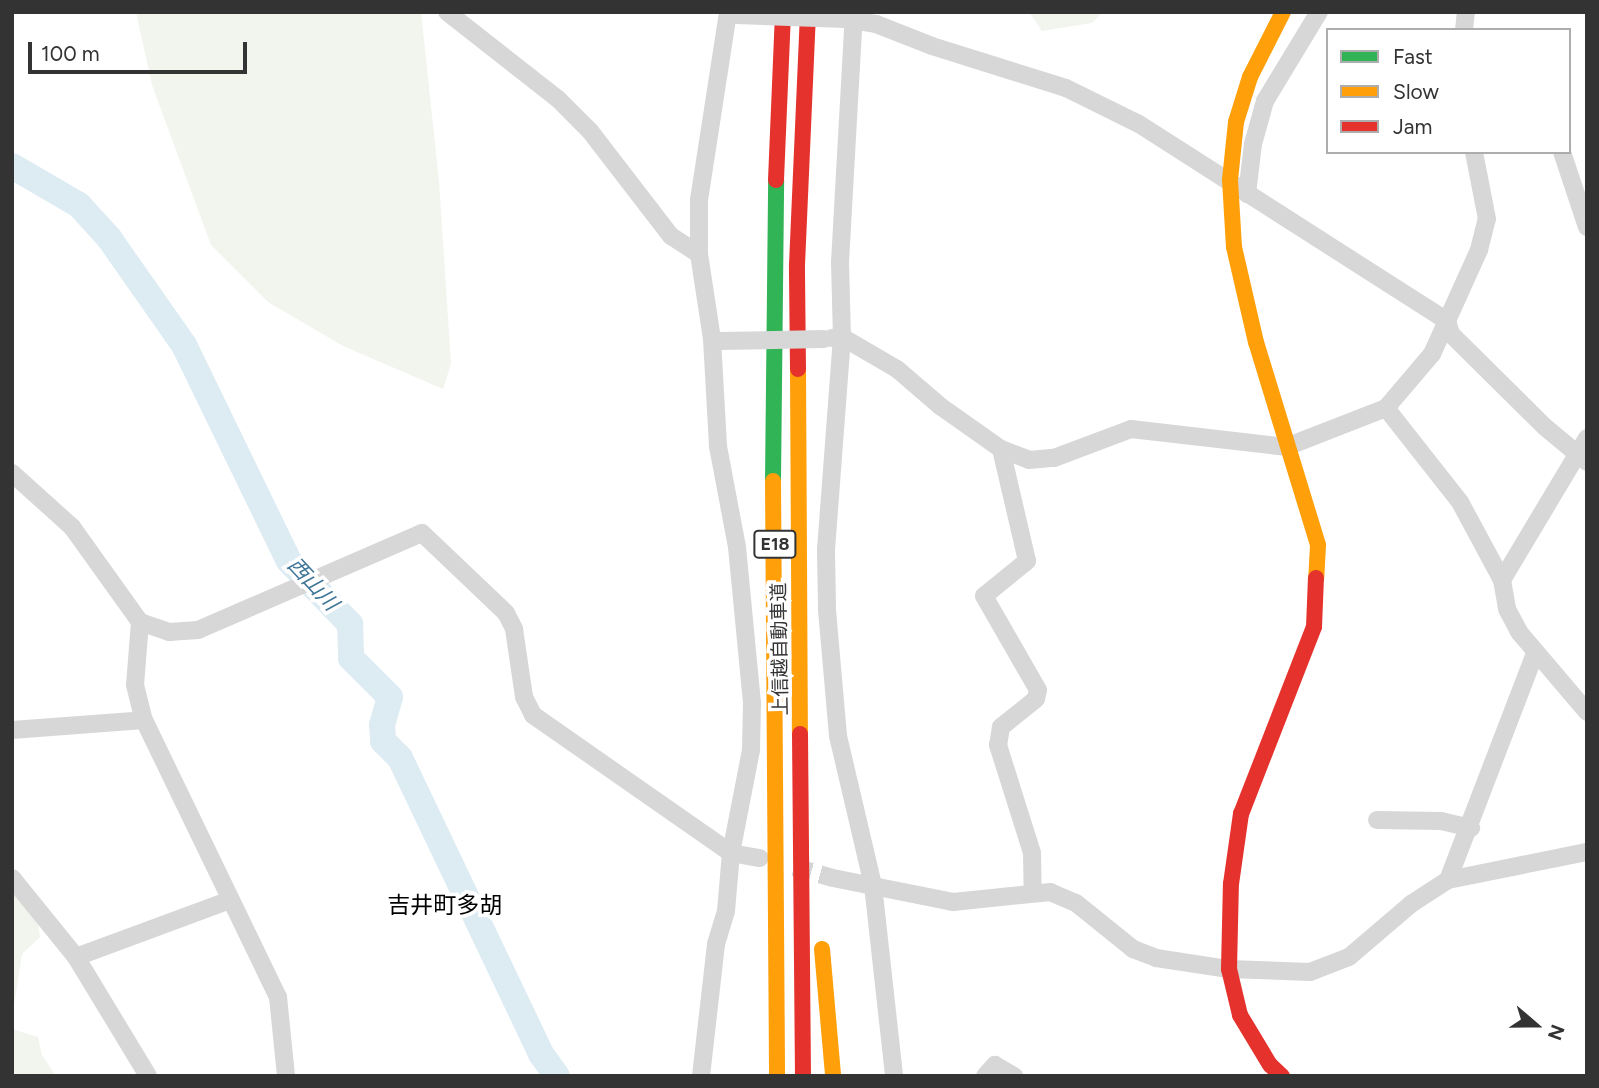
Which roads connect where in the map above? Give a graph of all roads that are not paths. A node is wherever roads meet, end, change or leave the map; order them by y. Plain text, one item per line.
1 (447, 12) edge
2 (783, 12) edge
3 (808, 12) edge
4 (1283, 12) edge
5 (1319, 12) edge
6 (730, 13) edge
7 (850, 18) edge
8 (1474, 154) edge
9 (1563, 154) edge
10 (1230, 180) junction
11 (1247, 194) junction
12 (1587, 227) edge
13 (699, 254) junction
14 (1447, 321) junction
15 (833, 338) junction
16 (716, 340) junction
17 (1386, 408) junction
18 (1587, 438) edge
19 (1286, 447) junction
20 (1001, 449) junction
21 (1582, 459) edge
22 (12, 473) edge
23 (1503, 580) junction
24 (139, 622) junction
25 (1535, 653) junction
26 (802, 663) junction
27 (1587, 712) edge
28 (144, 720) junction
29 (12, 730) edge
30 (777, 799) junction
31 (1377, 820) dead end
32 (1471, 828) junction
33 (1587, 852) edge
34 (731, 853) junction
35 (760, 858) dead end
36 (12, 878) edge
37 (833, 878) tunnel mouth
38 (1448, 880) junction
39 (873, 885) junction
40 (1033, 892) junction
41 (230, 900) junction
42 (76, 957) junction
43 (1229, 969) junction
44 (1272, 1072) edge
45 (148, 1076) edge
46 (286, 1076) edge
47 (701, 1076) edge
48 (768, 1076) edge
49 (778, 1076) edge
50 (803, 1076) edge
51 (833, 1076) edge
52 (894, 1076) edge
53 (985, 1076) edge
54 (1014, 1076) edge

1 - 13 street
2 - 30 main road, 上信越自動車道 / E18
3 - 26 main road, 上信越自動車道 / E18
4 - 10 main road
5 - 11 street
6 - 7 street, bridge
6 - 13 street
7 - 10 street
7 - 15 street
8 - 14 street
9 - 12 street
10 - 11 street
10 - 19 main road
11 - 14 street
13 - 16 street
14 - 17 street
14 - 21 street
15 - 16 street, bridge
15 - 20 street
15 - 39 street
16 - 34 street
17 - 19 street
17 - 23 street
18 - 21 street
19 - 20 street
19 - 43 main road
20 - 40 street
21 - 23 street
22 - 24 street
23 - 25 street
24 - 28 street
24 - 34 street
25 - 27 street
25 - 32 street
26 - 50 main road, 上信越自動車道 / E18
26 - 51 main road
28 - 29 street
28 - 41 street
30 - 48 main road
30 - 49 main road, 上信越自動車道 / E18
31 - 32 street
32 - 38 street
33 - 38 street
34 - 35 street
34 - 47 street
36 - 42 street
37 - 39 street
38 - 43 street
39 - 40 street
39 - 52 street
40 - 43 street
41 - 42 street
41 - 46 street
42 - 45 street
43 - 44 main road
53 - 54 street

